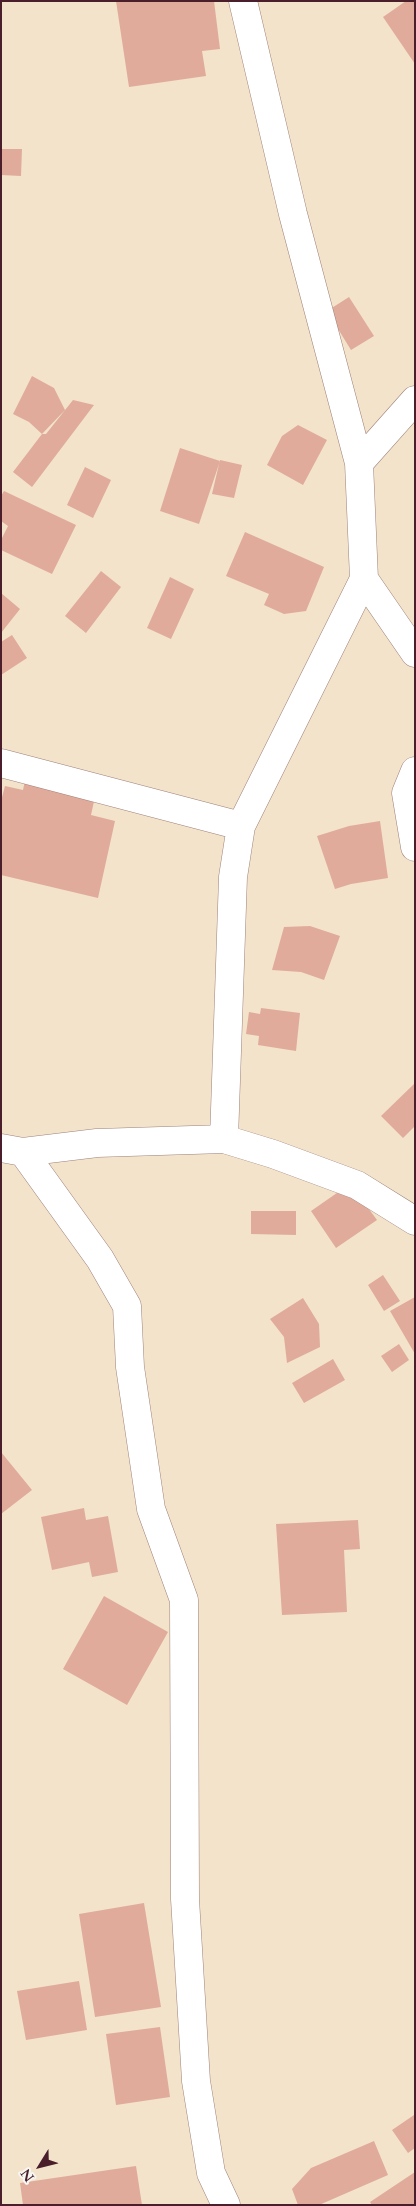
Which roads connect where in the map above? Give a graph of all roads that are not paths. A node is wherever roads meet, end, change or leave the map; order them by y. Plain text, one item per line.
1 (243, 1) edge
2 (415, 400) edge
3 (359, 463) junction
4 (364, 578) junction
5 (415, 653) edge
6 (1, 763) edge
7 (415, 771) edge
8 (241, 826) junction
9 (415, 847) edge
10 (224, 1139) junction
11 (12, 1150) edge
12 (415, 1221) edge
13 (226, 2205) edge

1 - 3 street
2 - 3 street
3 - 4 street
4 - 5 street
4 - 8 street
6 - 8 street
7 - 9 street
8 - 10 street
10 - 11 street
10 - 12 street
11 - 13 street

